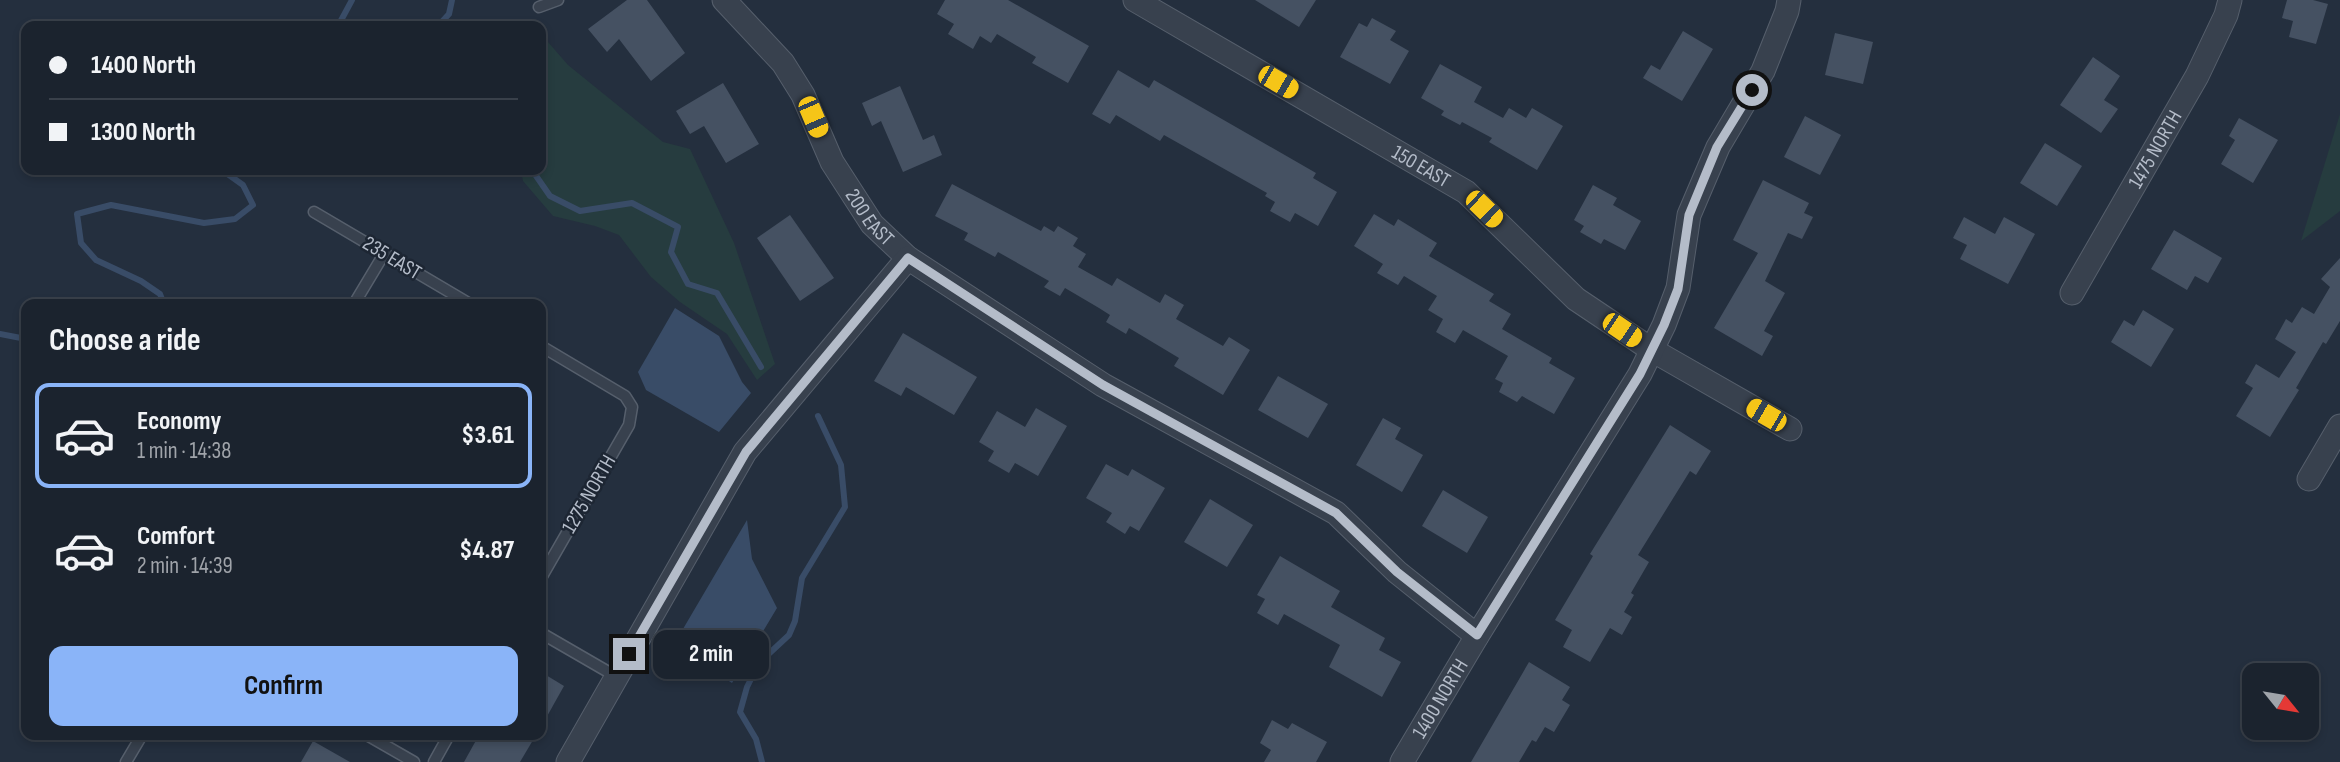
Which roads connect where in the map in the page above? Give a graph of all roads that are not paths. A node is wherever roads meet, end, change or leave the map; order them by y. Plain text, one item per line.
1 (558, 0) edge
2 (724, 0) edge
3 (1135, 0) edge
4 (1789, 0) edge
5 (2230, 0) edge
6 (539, 8) dead end
7 (314, 212) dead end
8 (384, 254) junction
9 (908, 258) junction
10 (2072, 293) dead end
11 (357, 299) edge
12 (461, 299) edge
13 (546, 349) edge
14 (1652, 350) junction
15 (2340, 426) edge
16 (1790, 429) dead end
17 (2309, 479) dead end
18 (546, 569) edge
19 (1477, 635) junction
20 (546, 636) edge
21 (617, 677) junction
22 (139, 740) edge
23 (376, 740) edge
24 (446, 740) edge
25 (126, 762) edge
26 (414, 762) edge
27 (434, 762) edge
28 (568, 762) edge
29 (1402, 762) edge

1 - 6 lane
2 - 9 street, 200 EAST
3 - 14 street, 150 EAST
4 - 14 street, 1400 NORTH
5 - 10 street, 1475 NORTH
7 - 8 lane, 235 EAST
8 - 11 lane
8 - 12 lane, 235 EAST
9 - 19 street, 200 EAST
9 - 21 street
13 - 18 lane, 1275 NORTH
14 - 16 street, 150 EAST
14 - 19 street, 1400 NORTH
15 - 17 street
19 - 29 street, 1400 NORTH
20 - 21 lane
21 - 28 street
22 - 25 lane
23 - 26 lane
24 - 27 lane

